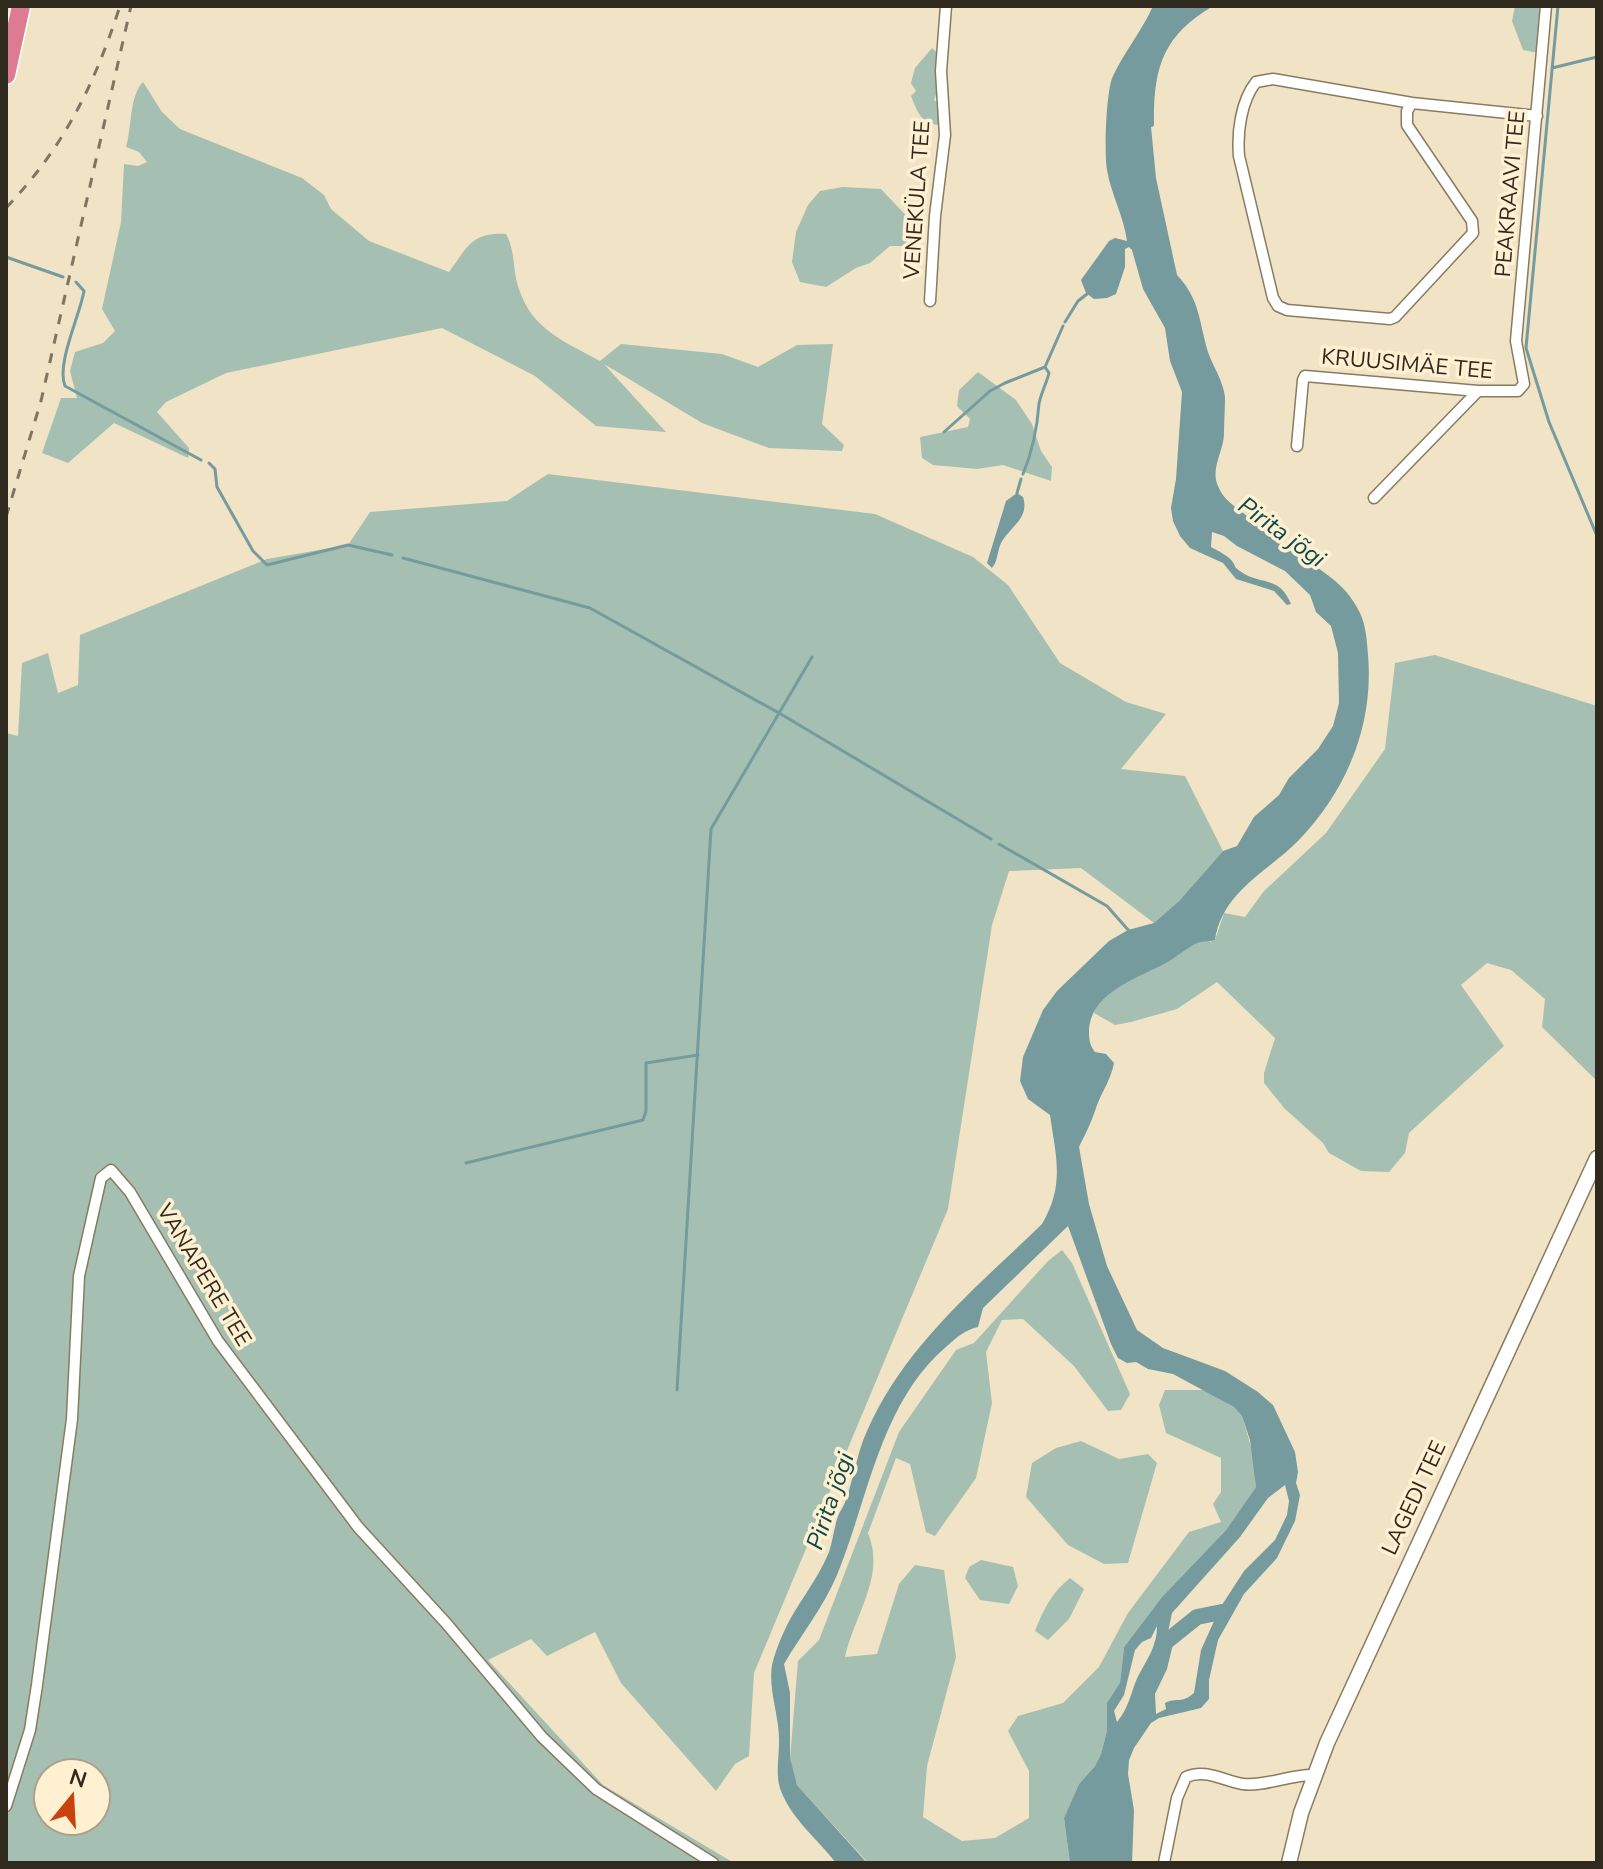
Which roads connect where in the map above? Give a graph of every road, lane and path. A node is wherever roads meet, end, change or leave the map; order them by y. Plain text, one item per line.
1 (8, 6) edge
2 (21, 6) edge
3 (946, 6) edge
4 (1546, 6) edge
5 (6, 16) edge
6 (6, 75) edge
7 (1412, 103) junction
8 (1537, 116) junction
9 (930, 301) dead end
10 (1524, 384) joint
11 (1478, 391) junction
12 (1297, 446) dead end
13 (1374, 498) dead end
14 (1597, 1158) edge
15 (1314, 1775) junction
16 (6, 1806) edge
17 (713, 1863) edge
18 (1164, 1863) edge
19 (1289, 1863) edge

1 - 5 highway
2 - 6 highway
3 - 9 street, VENEKÜLA TEE
4 - 8 street, PEAKRAAVI TEE
7 - 7 street
7 - 8 street
8 - 10 street, PEAKRAAVI TEE
10 - 11 street, KRUUSIMÄE TEE
11 - 12 street, KRUUSIMÄE TEE
11 - 13 street
14 - 15 street, LAGEDI TEE
15 - 18 street
15 - 19 street, LAGEDI TEE
16 - 17 street, VANAPERE TEE

